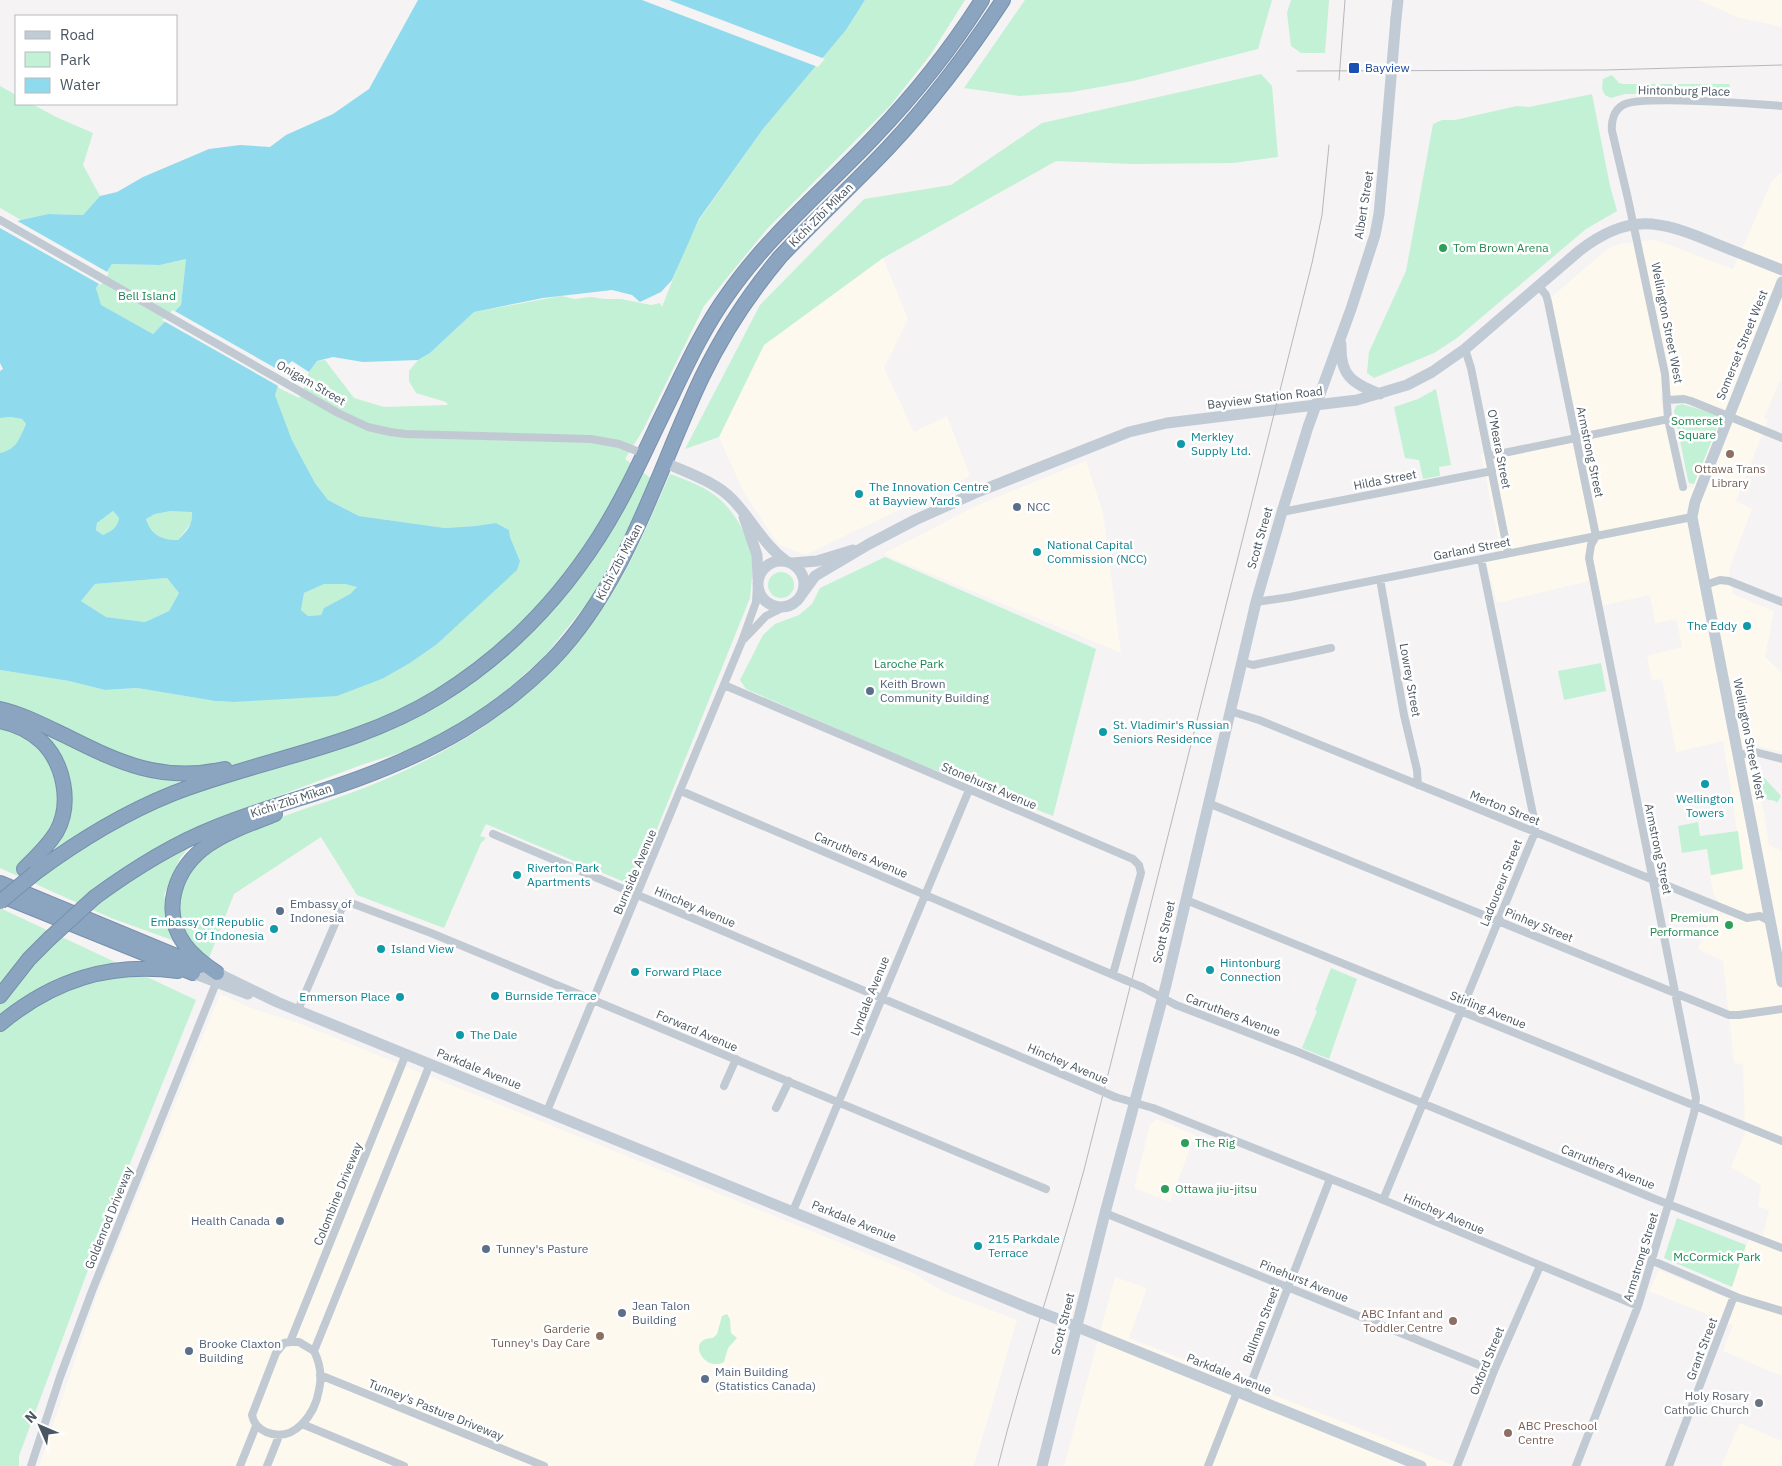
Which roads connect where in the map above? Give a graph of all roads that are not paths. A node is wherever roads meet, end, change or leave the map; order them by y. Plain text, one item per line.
1 (982, 0) edge
2 (1003, 0) edge
3 (1398, 0) edge
4 (1782, 106) edge
5 (0, 220) edge
6 (1633, 224) junction
7 (1782, 270) edge
8 (1782, 282) edge
9 (1539, 286) junction
10 (1341, 334) junction
11 (1465, 349) junction
12 (1380, 394) junction
13 (1667, 400) junction
14 (1316, 406) junction
15 (1729, 417) junction
16 (1668, 419) junction
17 (1576, 438) junction
18 (1782, 438) edge
19 (644, 454) junction
20 (1489, 456) junction
21 (666, 463) junction
22 (1492, 471) junction
23 (1682, 486) dead end
24 (1695, 502) joint
25 (743, 512) junction
26 (1282, 512) junction
27 (1692, 517) junction
28 (1596, 536) junction
29 (869, 544) junction
30 (1508, 553) junction
31 (1481, 559) junction
32 (789, 562) junction
33 (1380, 579) junction
34 (757, 583) junction
35 (1705, 585) junction
36 (802, 594) junction
37 (1256, 602) junction
38 (1782, 602) edge
39 (784, 607) junction
40 (742, 641) junction
41 (1331, 648) dead end
42 (1242, 662) junction
43 (724, 685) junction
44 (0, 709) edge
45 (1230, 711) junction
46 (0, 721) edge
47 (330, 745) junction
48 (1739, 756) junction
49 (1782, 760) edge
50 (359, 779) junction
51 (1418, 785) junction
52 (969, 790) junction
53 (681, 791) junction
54 (1208, 803) junction
55 (1534, 832) junction
56 (493, 834) dead end
57 (29, 871) junction
58 (1653, 881) junction
59 (0, 883) edge
60 (637, 895) junction
61 (924, 895) junction
62 (0, 896) edge
63 (1186, 900) junction
64 (0, 902) edge
65 (1499, 921) junction
66 (1771, 922) junction
67 (194, 973) junction
68 (1113, 974) junction
69 (217, 978) junction
70 (1782, 982) edge
71 (1674, 992) junction
72 (0, 996) edge
73 (1163, 997) junction
74 (882, 998) junction
75 (593, 1000) junction
76 (1782, 1009) edge
77 (298, 1010) junction
78 (1460, 1011) junction
79 (0, 1024) edge
80 (406, 1054) junction
81 (736, 1059) junction
82 (430, 1064) junction
83 (789, 1081) junction
84 (724, 1086) dead end
85 (838, 1102) junction
86 (1136, 1103) junction
87 (1422, 1105) junction
88 (1695, 1106) junction
89 (776, 1108) dead end
90 (547, 1111) junction
91 (1782, 1140) edge
92 (1330, 1179) junction
93 (1046, 1189) dead end
94 (1383, 1200) junction
95 (1669, 1204) junction
96 (793, 1211) junction
97 (1105, 1213) junction
98 (1782, 1248) edge
99 (1653, 1261) junction
100 (1540, 1266) junction
101 (1288, 1287) junction
102 (1734, 1296) junction
103 (1638, 1306) junction
104 (1782, 1311) edge
105 (1076, 1327) junction
106 (290, 1342) junction
107 (314, 1351) junction
108 (1494, 1371) junction
109 (320, 1375) junction
110 (1241, 1394) junction
111 (302, 1424) junction
112 (256, 1426) junction
113 (279, 1436) junction
114 (540, 1465) edge
115 (31, 1466) edge
116 (240, 1466) edge
117 (267, 1466) edge
118 (404, 1466) edge
119 (1042, 1466) edge
120 (1208, 1466) edge
121 (1421, 1466) edge
122 (1458, 1466) edge
123 (1576, 1466) edge
124 (1670, 1466) edge

1 - 19 highway, Kichi Zībī Mīkan
2 - 21 highway, Kichi Zībī Mīkan
3 - 10 main road, Albert Street, bridge
4 - 6 street, Hintonburg Place
5 - 19 street, Onigam Street
6 - 7 main road
6 - 9 main road, Bayview Station Road
6 - 13 street, Wellington Street West
8 - 15 main road, Somerset Street West
9 - 11 main road, Bayview Station Road
9 - 17 street, Armstrong Street
10 - 12 main road
10 - 14 main road, Albert Street
11 - 12 main road, Bayview Station Road
11 - 20 street, O'Meara Street
12 - 14 main road, Bayview Station Road
13 - 15 street
13 - 16 street, Wellington Street West
14 - 26 main road, Scott Street
14 - 29 main road, Bayview Station Road
15 - 18 street
15 - 24 main road, Somerset Street West
16 - 17 street
16 - 23 street, Wellington Street West
17 - 20 street
17 - 28 street, Armstrong Street
19 - 21 highway
19 - 47 highway, Kichi Zībī Mīkan
20 - 22 street, O'Meara Street
21 - 25 main road
21 - 50 highway, Kichi Zībī Mīkan
22 - 26 street, Hilda Street
22 - 30 street, O'Meara Street
24 - 27 main road, Wellington Street West
25 - 32 main road
25 - 34 main road
26 - 37 main road, Scott Street
27 - 28 street, Garland Street
27 - 35 main road, Wellington Street West
28 - 30 street, Garland Street
28 - 58 street, Armstrong Street
29 - 32 main road, Bayview Station Road
29 - 36 main road, Bayview Station Road
30 - 31 street, Garland Street
31 - 33 street, Garland Street
31 - 55 street, Ladouceur Street
32 - 34 main road
32 - 36 main road
33 - 37 street, Garland Street
33 - 51 street, Lowrey Street
34 - 39 main road
34 - 40 street, Burnside Avenue
35 - 38 street
35 - 48 main road, Wellington Street West
36 - 39 main road
37 - 42 main road, Scott Street
39 - 40 street, Burnside Avenue
40 - 43 street, Burnside Avenue
41 - 42 street
42 - 45 main road, Scott Street
43 - 52 street, Stonehurst Avenue
43 - 53 street, Burnside Avenue
44 - 47 highway
45 - 51 street, Merton Street
45 - 54 main road, Scott Street
46 - 57 highway
47 - 57 highway, Kichi Zībī Mīkan
48 - 49 street
48 - 66 main road, Wellington Street West
50 - 69 highway
50 - 72 highway, Kichi Zībī Mīkan, bridge
51 - 55 street, Merton Street
52 - 61 street, Lyndale Avenue
52 - 68 street, Stonehurst Avenue
53 - 60 street, Burnside Avenue
53 - 61 street, Carruthers Avenue
54 - 63 main road, Scott Street
54 - 65 street, Pinhey Street
55 - 58 street, Merton Street
55 - 65 street, Ladouceur Street
56 - 60 street, Hinchey Avenue
57 - 62 highway
57 - 64 highway, Kichi Zībī Mīkan, bridge
58 - 66 street, Merton Street
58 - 71 street, Armstrong Street
59 - 69 highway
60 - 74 street, Hinchey Avenue
60 - 75 street, Burnside Avenue
61 - 68 street, Carruthers Avenue
61 - 74 street, Lyndale Avenue
62 - 67 highway
63 - 73 main road, Scott Street
63 - 78 street, Stirling Avenue
65 - 71 street, Pinhey Street
65 - 78 street, Ladouceur Street
66 - 70 main road, Wellington Street West
67 - 69 main road, Parkdale Avenue
67 - 79 highway
68 - 73 street, Carruthers Avenue, bridge
69 - 77 main road, Parkdale Avenue
69 - 115 street, Goldenrod Driveway
71 - 76 street, Pinhey Street
71 - 88 street, Armstrong Street
73 - 86 main road, Scott Street
73 - 87 street, Carruthers Avenue
74 - 85 street, Lyndale Avenue
74 - 86 street, Hinchey Avenue, bridge
75 - 77 street, Forward Avenue
75 - 81 street, Forward Avenue
75 - 90 street, Burnside Avenue
77 - 80 main road, Parkdale Avenue
78 - 87 street, Ladouceur Street
78 - 88 street, Stirling Avenue
80 - 82 main road, Parkdale Avenue
80 - 106 street, Colombine Driveway
81 - 83 street, Forward Avenue
81 - 84 street
82 - 90 main road, Parkdale Avenue
82 - 107 street
83 - 85 street, Forward Avenue
83 - 89 street
85 - 93 street, Forward Avenue
85 - 96 street, Lyndale Avenue
86 - 92 street, Hinchey Avenue
86 - 97 main road, Scott Street
87 - 94 street, Ladouceur Street
87 - 95 street, Carruthers Avenue
88 - 91 street, Stirling Avenue
88 - 95 street, Armstrong Street
90 - 96 main road, Parkdale Avenue
92 - 94 street, Hinchey Avenue
92 - 101 street, Bullman Street
94 - 100 street, Hinchey Avenue
95 - 98 street, Carruthers Avenue
95 - 99 street, Armstrong Street
96 - 105 main road, Parkdale Avenue, bridge
97 - 101 street, Pinehurst Avenue
97 - 105 main road, Scott Street
99 - 102 street
99 - 103 street, Armstrong Street
100 - 103 street, Hinchey Avenue
100 - 108 street, Oxford Street
101 - 108 street, Pinehurst Avenue
101 - 110 street, Bullman Street
102 - 104 street
102 - 124 street, Grant Street
103 - 123 street, Armstrong Street
105 - 110 main road, Parkdale Avenue
105 - 119 main road, Scott Street
106 - 107 street
106 - 112 street
107 - 109 street
108 - 122 street, Oxford Street
109 - 111 street
109 - 114 street, Tunney's Pasture Driveway
110 - 120 street, Bullman Street
110 - 121 main road, Parkdale Avenue
111 - 113 street
111 - 118 street
112 - 113 street
112 - 116 street
113 - 117 street

